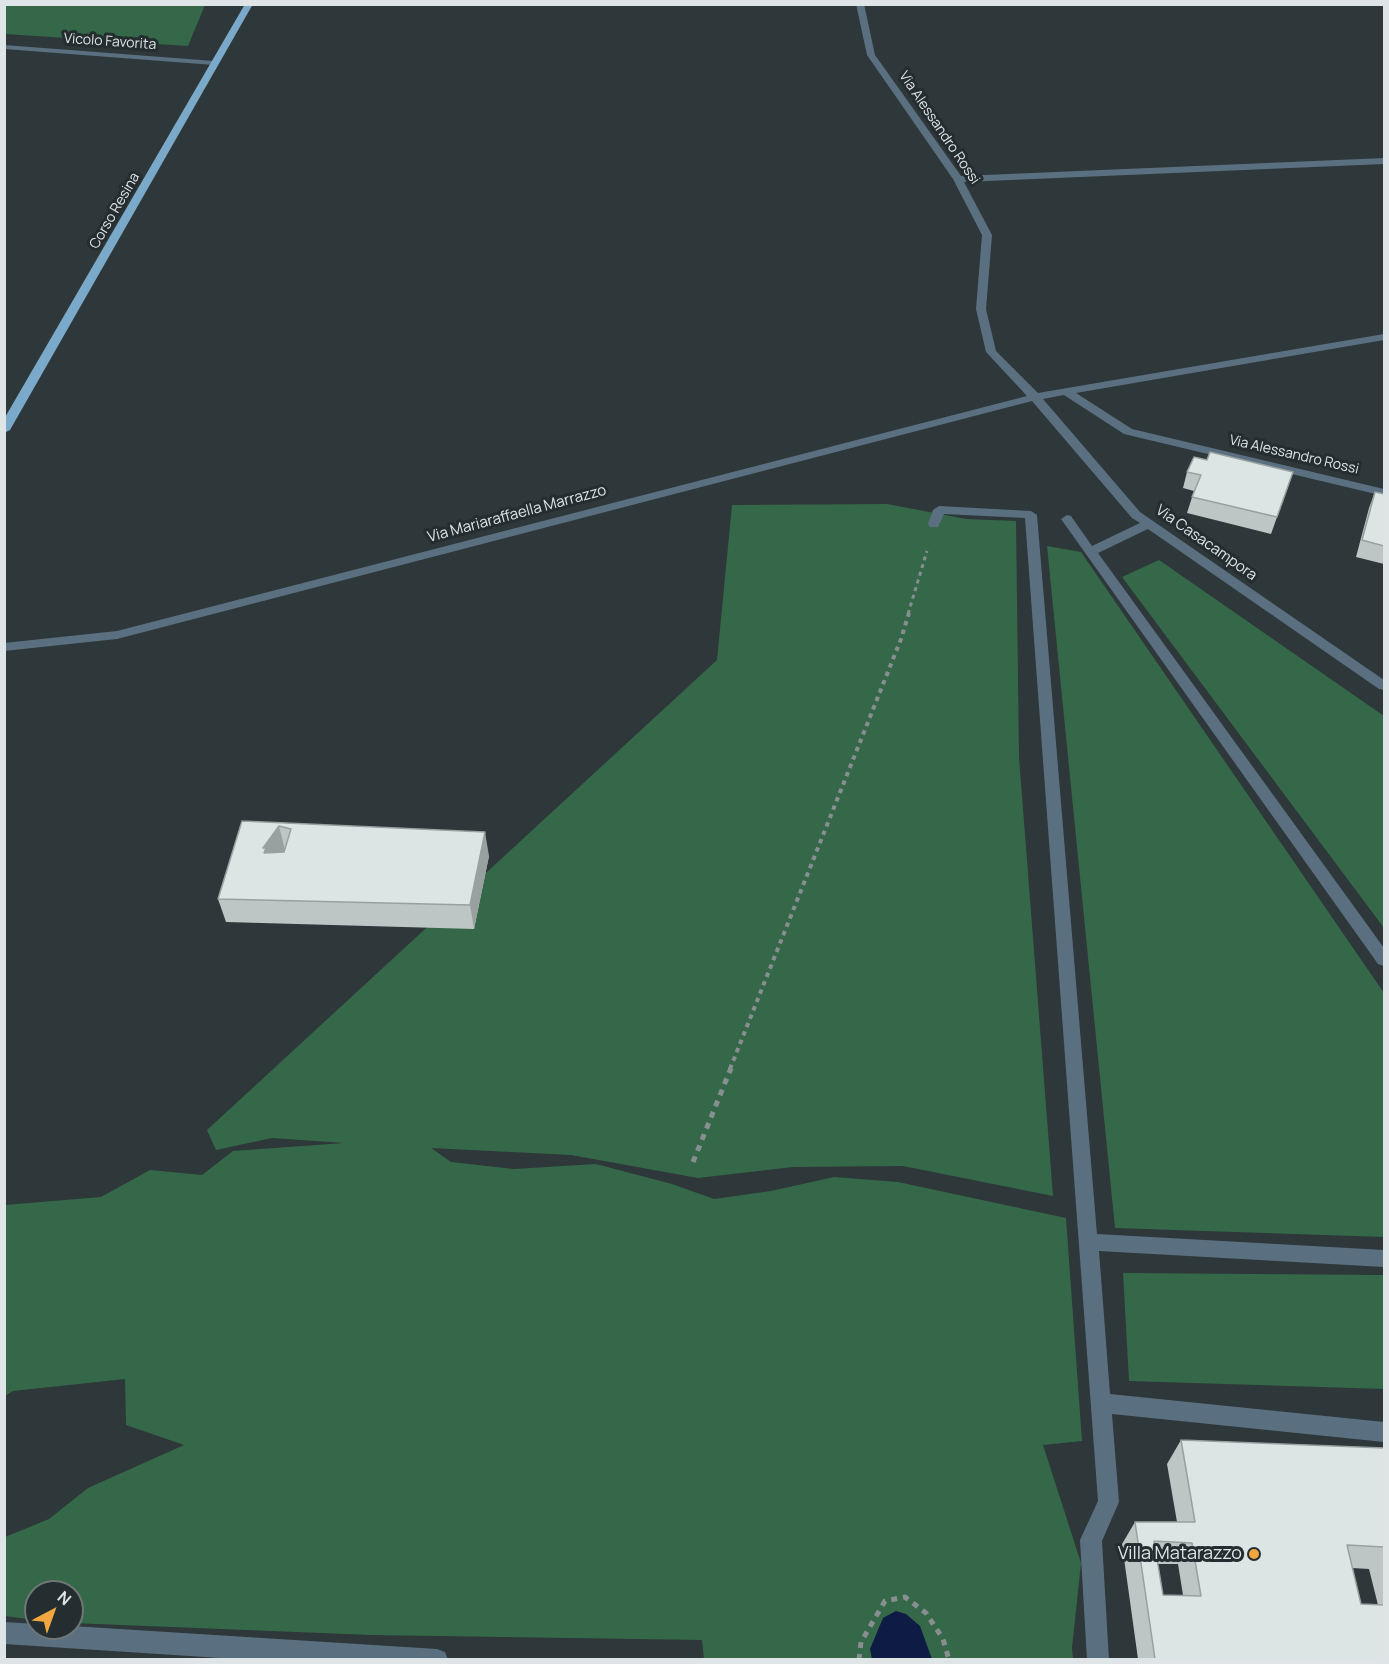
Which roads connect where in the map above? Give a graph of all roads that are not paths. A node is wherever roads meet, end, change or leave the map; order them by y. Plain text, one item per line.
1 (249, 4) edge
2 (860, 4) edge
3 (4, 47) edge
4 (214, 63) junction
5 (1384, 161) edge
6 (958, 179) junction
7 (1384, 337) edge
8 (1067, 392) junction
9 (1035, 397) junction
10 (4, 430) edge
11 (1384, 492) edge
12 (1068, 519) dead end
13 (934, 524) road end
14 (1149, 524) junction
15 (1091, 551) junction
16 (4, 647) edge
17 (1384, 686) edge
18 (1384, 960) edge
19 (1088, 1242) junction
20 (1384, 1258) edge
21 (1101, 1403) junction
22 (1384, 1432) edge
23 (4, 1633) edge
24 (437, 1659) edge
25 (1098, 1659) edge

1 - 4 main road, Corso Resina
2 - 6 street, Via Alessandro Rossi
3 - 4 street, Vicolo Favorita
4 - 10 main road, Corso Resina
5 - 6 street
6 - 9 street, Via Alessandro Rossi
7 - 8 street
8 - 9 street
8 - 11 street, Via Alessandro Rossi
9 - 14 street, Via Casacampora
9 - 16 street, Via Mariaraffaella Marrazzo
12 - 15 street
13 - 19 street
14 - 15 street
14 - 17 street, Via Casacampora
15 - 18 street
19 - 20 street
19 - 21 street
21 - 22 street
21 - 25 street
23 - 24 street

